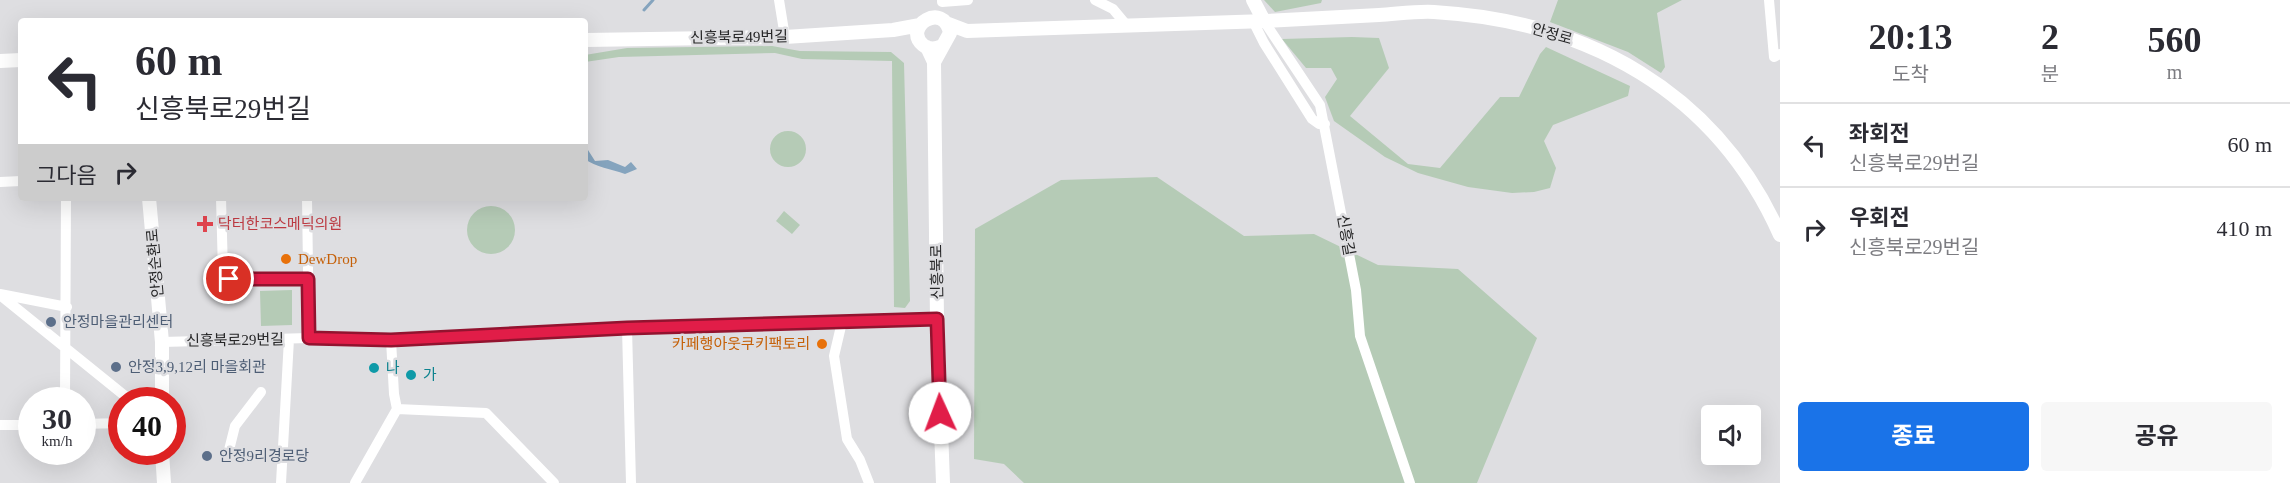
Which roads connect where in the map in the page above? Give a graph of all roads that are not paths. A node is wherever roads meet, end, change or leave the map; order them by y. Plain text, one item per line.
1 (779, 0) edge
2 (943, 0) edge
3 (968, 0) edge
4 (1095, 0) edge
5 (1253, 0) edge
6 (1769, 0) edge
7 (942, 20) junction
8 (1253, 21) junction
9 (920, 25) junction
10 (1128, 27) junction
11 (893, 30) junction
12 (967, 31) junction
13 (785, 37) junction
14 (588, 40) edge
15 (945, 42) junction
16 (923, 44) junction
17 (1780, 54) edge
18 (18, 60) edge
19 (0, 61) edge
20 (934, 62) junction
21 (18, 181) edge
22 (0, 182) edge
23 (66, 201) edge
24 (149, 201) edge
25 (221, 201) edge
26 (307, 201) edge
27 (1780, 236) edge
28 (308, 279) junction
29 (0, 294) edge
30 (67, 308) junction
31 (937, 319) junction
32 (842, 322) junction
33 (627, 328) junction
34 (309, 338) junction
35 (289, 339) junction
36 (391, 340) junction
37 (162, 342) junction
38 (66, 350) junction
39 (65, 387) edge
40 (113, 387) edge
41 (162, 387) edge
42 (261, 392) dead end
43 (397, 410) junction
44 (0, 425) edge
45 (18, 425) edge
46 (229, 450) dead end
47 (163, 465) edge
48 (357, 480) edge
49 (164, 483) edge
50 (281, 483) edge
51 (554, 483) edge
52 (631, 483) edge
53 (869, 483) edge
54 (943, 483) edge
55 (1410, 483) edge

1 - 13 street
2 - 3 street
2 - 7 street
4 - 10 street
5 - 8 street, 신흥길
6 - 17 street
7 - 9 street
7 - 12 street
7 - 15 street
8 - 10 street, 안정로
8 - 27 street, 안정로
8 - 55 street, 신흥길
9 - 11 street, 신흥북로49번길
9 - 16 street
10 - 12 street, 안정로
11 - 13 street, 신흥북로49번길
11 - 16 street
12 - 15 street
13 - 14 street, 신흥북로49번길
15 - 16 street
15 - 20 street
16 - 20 street
18 - 19 street
20 - 31 street, 신흥북로
21 - 22 street
23 - 30 street
24 - 37 street, 안정순환로
25 - 28 street
26 - 28 street
28 - 34 street
29 - 30 street
29 - 38 street
30 - 38 street
31 - 32 street, 신흥북로29번길
31 - 54 street, 신흥북로
32 - 33 street, 신흥북로29번길
32 - 53 street
33 - 36 street, 신흥북로29번길
33 - 52 street
34 - 35 street, 신흥북로29번길
34 - 36 street, 신흥북로29번길
35 - 37 street, 신흥북로29번길
35 - 50 street
36 - 43 street
37 - 41 street, 안정순환로
38 - 39 street
38 - 40 street
42 - 46 street
43 - 48 street
43 - 51 street
44 - 45 street
47 - 49 street

